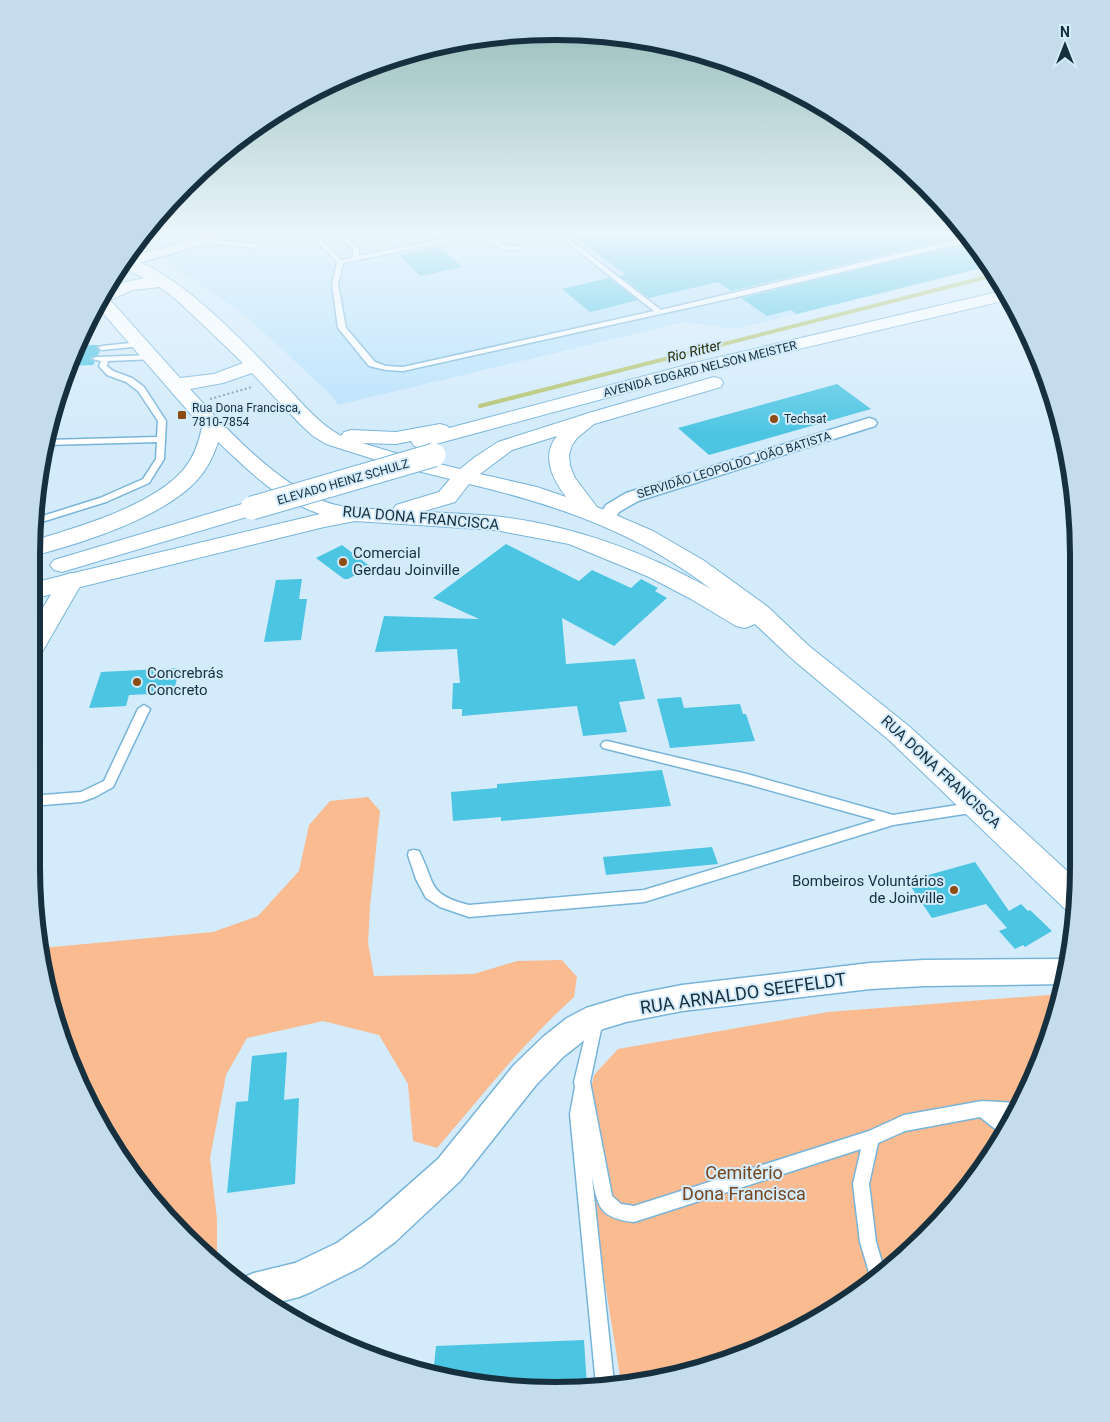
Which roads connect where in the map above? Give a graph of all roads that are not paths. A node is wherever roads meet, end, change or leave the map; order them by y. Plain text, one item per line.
1 (189, 301) edge
2 (338, 301) edge
3 (646, 301) edge
4 (706, 301) edge
5 (978, 301) edge
6 (1004, 303) edge
7 (105, 305) edge
8 (658, 311) junction
9 (912, 326) junction
10 (832, 336) junction
11 (102, 348) dead end
12 (146, 351) junction
13 (255, 364) junction
14 (176, 384) junction
15 (599, 416) junction
16 (869, 423) dead end
17 (212, 426) junction
18 (315, 426) junction
19 (162, 439) junction
20 (53, 443) edge
21 (427, 449) junction
22 (464, 476) junction
23 (248, 501) junction
24 (598, 515) junction
25 (367, 516) junction
26 (41, 519) edge
27 (576, 540) junction
28 (40, 546) edge
29 (40, 556) edge
30 (40, 571) edge
31 (71, 581) junction
32 (40, 588) edge
33 (40, 627) edge
34 (800, 652) junction
35 (144, 710) dead end
36 (607, 744) dead end
37 (40, 801) edge
38 (980, 806) junction
39 (893, 820) junction
40 (414, 855) dead end
41 (1069, 892) edge
42 (1059, 971) edge
43 (596, 1018) junction
44 (582, 1082) junction
45 (982, 1109) junction
46 (1009, 1109) edge
47 (1001, 1125) edge
48 (871, 1138) junction
49 (876, 1270) edge
50 (260, 1289) edge
51 (605, 1380) edge

1 - 13 main road, RUA DONA FRANCISCA
2 - 8 lane
3 - 8 lane
4 - 8 lane
5 - 10 main road, AVENIDA EDGARD NELSON MEISTER
6 - 9 main road, AVENIDA EDGARD NELSON MEISTER
7 - 12 main road, RUA DONA FRANCISCA
9 - 15 main road
9 - 21 main road, AVENIDA EDGARD NELSON MEISTER
10 - 18 main road
10 - 21 main road, AVENIDA EDGARD NELSON MEISTER
11 - 12 lane
12 - 14 main road, RUA DONA FRANCISCA
12 - 19 lane
13 - 14 main road
13 - 18 main road, RUA DONA FRANCISCA
14 - 17 main road, RUA DONA FRANCISCA
15 - 22 main road
15 - 24 main road
16 - 24 street, SERVIDÃO LEOPOLDO JOÃO BATISTA
17 - 25 main road, RUA DONA FRANCISCA
17 - 28 main road
18 - 22 main road, RUA DONA FRANCISCA
19 - 20 lane
19 - 26 lane
21 - 23 main road, ELEVADO HEINZ SCHULZ, bridge
22 - 24 main road, RUA DONA FRANCISCA
22 - 25 main road
23 - 29 main road
23 - 30 main road
24 - 27 main road
24 - 34 main road, RUA DONA FRANCISCA
25 - 27 main road, RUA DONA FRANCISCA
25 - 31 main road
27 - 34 main road, RUA DONA FRANCISCA
31 - 32 main road
31 - 33 main road
34 - 38 main road, RUA DONA FRANCISCA
35 - 37 lane
36 - 39 lane
38 - 39 lane
38 - 41 main road, RUA DONA FRANCISCA
39 - 40 lane
42 - 43 street, RUA ARNALDO SEEFELDT
43 - 44 lane
43 - 50 street, RUA ARNALDO SEEFELDT
44 - 48 lane
44 - 51 lane
45 - 46 lane
45 - 47 lane
45 - 48 lane
48 - 49 lane

